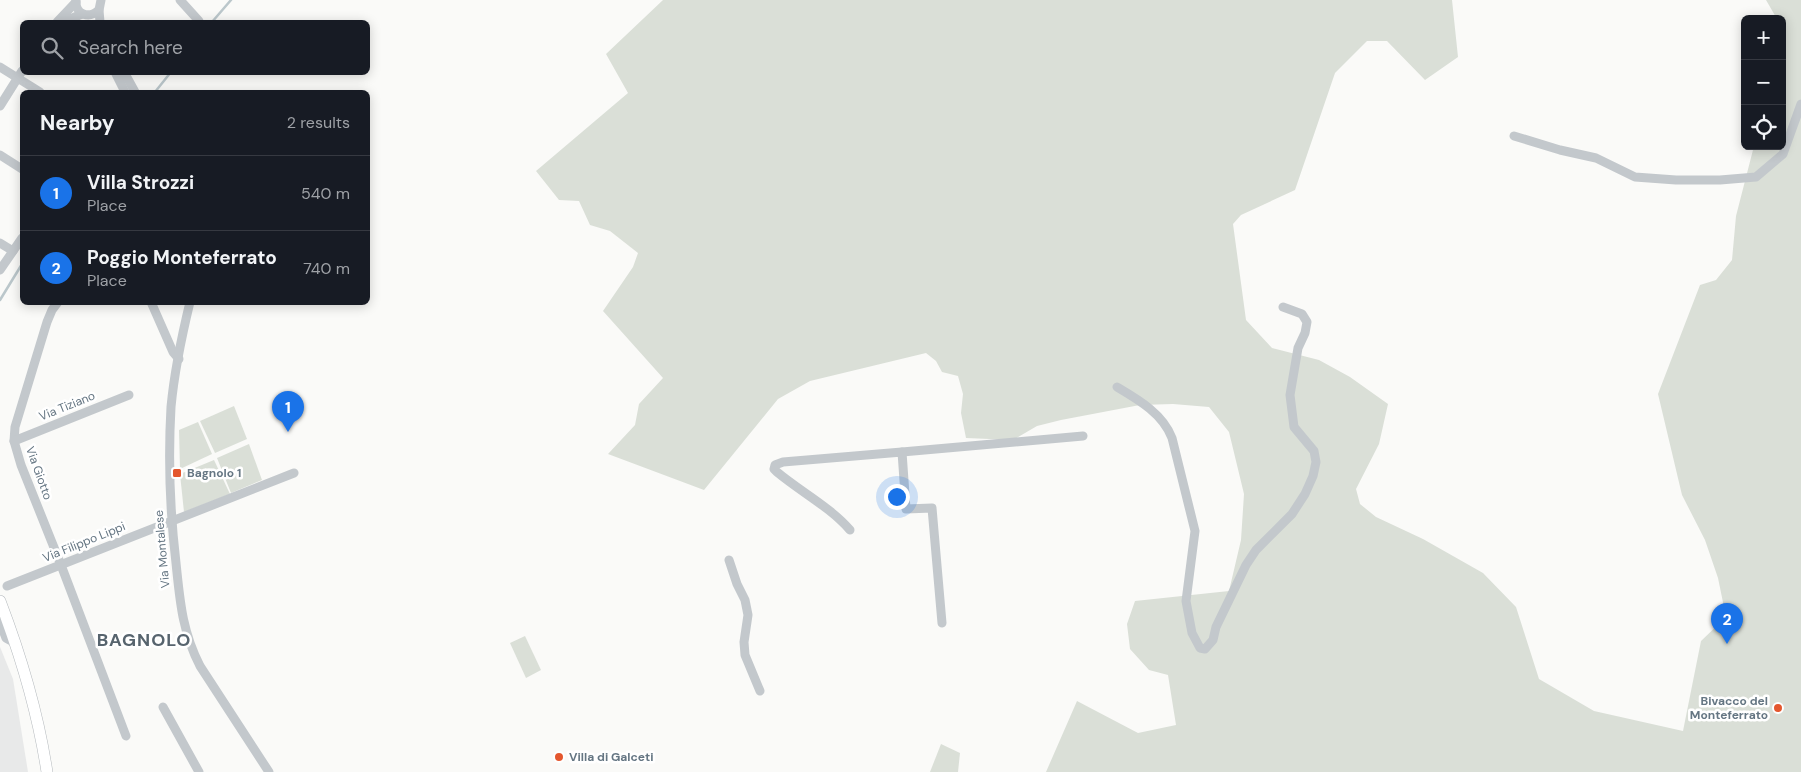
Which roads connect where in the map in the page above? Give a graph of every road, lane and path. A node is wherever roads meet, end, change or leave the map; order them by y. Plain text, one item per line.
1 (101, 0) edge
2 (180, 0) edge
3 (76, 1) edge
4 (99, 10) junction
5 (82, 14) junction
6 (60, 20) edge
7 (68, 20) edge
8 (100, 20) edge
9 (199, 20) edge
10 (0, 67) edge
11 (20, 74) edge
12 (21, 75) edge
13 (116, 75) edge
14 (126, 75) edge
15 (38, 90) edge
16 (124, 90) edge
17 (134, 90) edge
18 (1801, 104) edge
19 (0, 106) edge
20 (1514, 136) dead end
21 (0, 155) edge
22 (20, 168) edge
23 (20, 241) edge
24 (0, 243) edge
25 (13, 251) junction
26 (0, 270) edge
27 (56, 305) edge
28 (152, 305) edge
29 (189, 305) edge
30 (1283, 307) dead end
31 (179, 360) junction
32 (1117, 388) dead end
33 (129, 395) dead end
34 (1083, 436) dead end
35 (14, 440) junction
36 (902, 452) junction
37 (294, 473) dead end
38 (171, 522) junction
39 (850, 530) dead end
40 (729, 560) dead end
41 (61, 565) junction
42 (7, 586) dead end
43 (0, 601) edge
44 (0, 623) edge
45 (942, 623) dead end
46 (15, 643) junction
47 (760, 691) dead end
48 (162, 708) dead end
49 (126, 736) dead end
50 (47, 772) edge
51 (199, 772) edge
52 (268, 772) edge

1 - 4 street
2 - 9 street
3 - 5 street
3 - 6 street
4 - 5 street
4 - 8 street
5 - 7 street
10 - 11 street
11 - 19 street
12 - 15 street
13 - 16 street
14 - 17 street
18 - 20 street
21 - 22 street
23 - 25 street
24 - 25 street
25 - 26 street
27 - 35 street, Via Giotto
28 - 31 street
29 - 31 street, Via Montalese
30 - 32 street
31 - 38 street, Via Montalese
33 - 35 street, Via Tiziano
34 - 36 street
35 - 41 street, Via Giotto
36 - 39 street
36 - 45 street
37 - 38 street, Via Filippo Lippi
38 - 41 street, Via Filippo Lippi
38 - 52 street, Via Montalese
40 - 47 street
41 - 42 street, Via Filippo Lippi
41 - 49 street, Via Giotto
43 - 46 main road
44 - 46 street
46 - 50 main road
48 - 51 street

